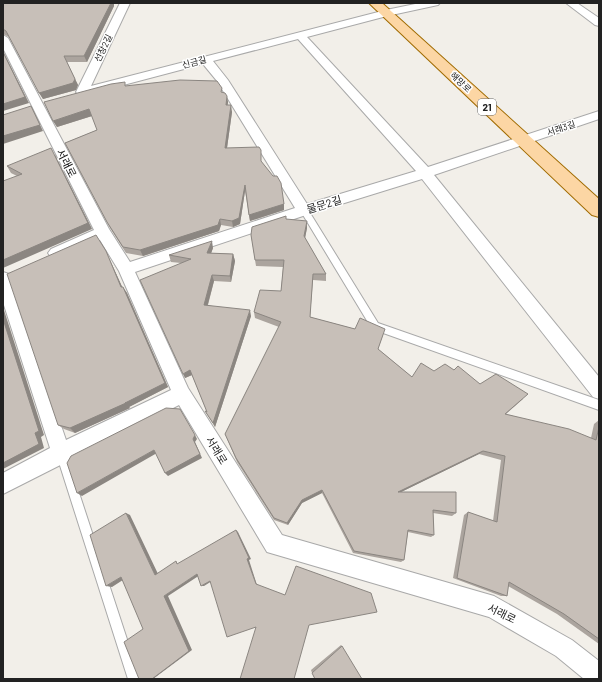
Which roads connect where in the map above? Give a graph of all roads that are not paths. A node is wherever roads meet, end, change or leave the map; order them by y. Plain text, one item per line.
1 (125, 3) edge
2 (435, 3) edge
3 (571, 3) edge
4 (381, 8) edge
5 (599, 23) edge
6 (301, 36) junction
7 (3, 38) edge
8 (205, 59) junction
9 (222, 80) junction
10 (207, 81) edge
11 (161, 83) edge
12 (108, 85) junction
13 (78, 93) joint
14 (599, 115) edge
15 (523, 140) junction
16 (425, 173) junction
17 (304, 210) junction
18 (599, 210) edge
19 (103, 232) junction
20 (46, 257) edge
21 (126, 269) junction
22 (8, 275) edge
23 (599, 391) edge
24 (182, 394) junction
25 (599, 405) edge
26 (61, 454) junction
27 (3, 484) edge
28 (599, 676) edge
29 (134, 679) edge

1 - 13 street, 선창2길
2 - 4 street, 신금길
3 - 5 street
4 - 6 street, 신금길
4 - 15 main road, 해망로 / 21
6 - 8 street, 신금길
6 - 16 street
7 - 19 street, 서래로
8 - 9 street
8 - 12 street, 신금길
9 - 10 street
9 - 17 street
11 - 12 street
12 - 13 street, 신금길
14 - 15 street, 서래3길
15 - 16 street, 물문2길
15 - 18 main road, 해망로 / 21
16 - 17 street, 물문2길
16 - 23 street
17 - 21 street, 물문2길
17 - 25 lane
19 - 20 street
19 - 21 street, 서래로
21 - 24 street, 서래로
22 - 26 street
24 - 26 street
24 - 28 street, 서래로
26 - 27 street
26 - 29 lane

